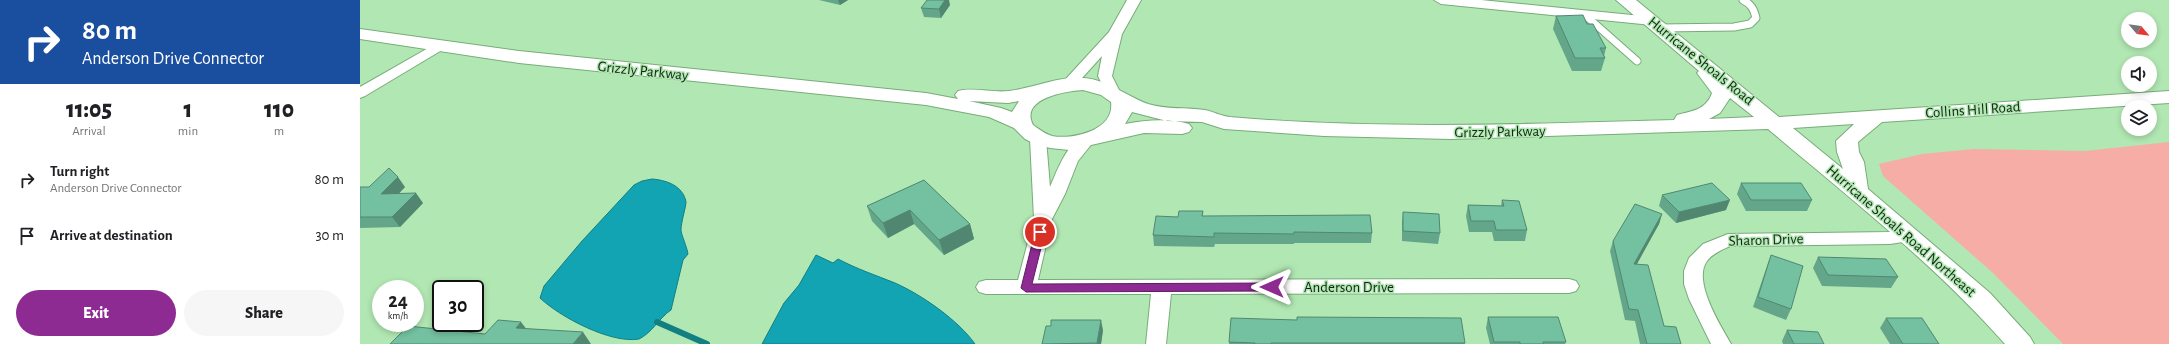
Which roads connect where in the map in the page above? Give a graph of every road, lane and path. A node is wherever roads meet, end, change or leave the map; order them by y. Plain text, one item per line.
1 (1134, 0) edge
2 (1440, 0) edge
3 (1625, 0) edge
4 (1743, 0) edge
5 (1585, 15) junction
6 (1656, 25) junction
7 (360, 34) edge
8 (1115, 34) junction
9 (437, 46) junction
10 (1637, 61) dead end
11 (1704, 64) junction
12 (1060, 87) junction
13 (360, 93) edge
14 (1116, 96) junction
15 (2169, 97) edge
16 (926, 99) junction
17 (1876, 116) junction
18 (1021, 123) junction
19 (1776, 123) junction
20 (1224, 124) junction
21 (1663, 128) junction
22 (1093, 138) junction
23 (1038, 139) junction
24 (1857, 191) junction
25 (1043, 220) junction
26 (1910, 236) junction
27 (1569, 286) dead end
28 (986, 287) dead end
29 (1162, 287) junction
30 (1026, 288) junction
31 (1156, 344) edge
32 (1721, 344) edge
33 (2021, 344) edge

1 - 8 street
2 - 5 street
3 - 6 street, Hurricane Shoals Road
4 - 6 lane
5 - 6 street
5 - 10 lane
6 - 11 street, Hurricane Shoals Road
7 - 9 street, Grizzly Parkway
8 - 12 street
8 - 14 street
9 - 13 street
9 - 16 street, Grizzly Parkway
11 - 19 street, Hurricane Shoals Road
11 - 21 street
12 - 14 street
12 - 16 street, Grizzly Parkway
12 - 18 street
14 - 20 street, Grizzly Parkway
14 - 22 street
15 - 17 street, Collins Hill Road
16 - 18 street, Grizzly Parkway
17 - 19 street, Collins Hill Road
17 - 24 street
18 - 23 street
19 - 21 street, Grizzly Parkway
19 - 24 street, Hurricane Shoals Road Northeast
20 - 21 street, Grizzly Parkway
20 - 22 street, Grizzly Parkway
22 - 23 street
22 - 25 street
23 - 25 street
24 - 26 street, Hurricane Shoals Road Northeast
25 - 30 street
26 - 32 street, Sharon Drive
26 - 33 street, Hurricane Shoals Road Northeast
27 - 29 street, Anderson Drive
28 - 30 street, Anderson Drive
29 - 30 street, Anderson Drive
29 - 31 street

